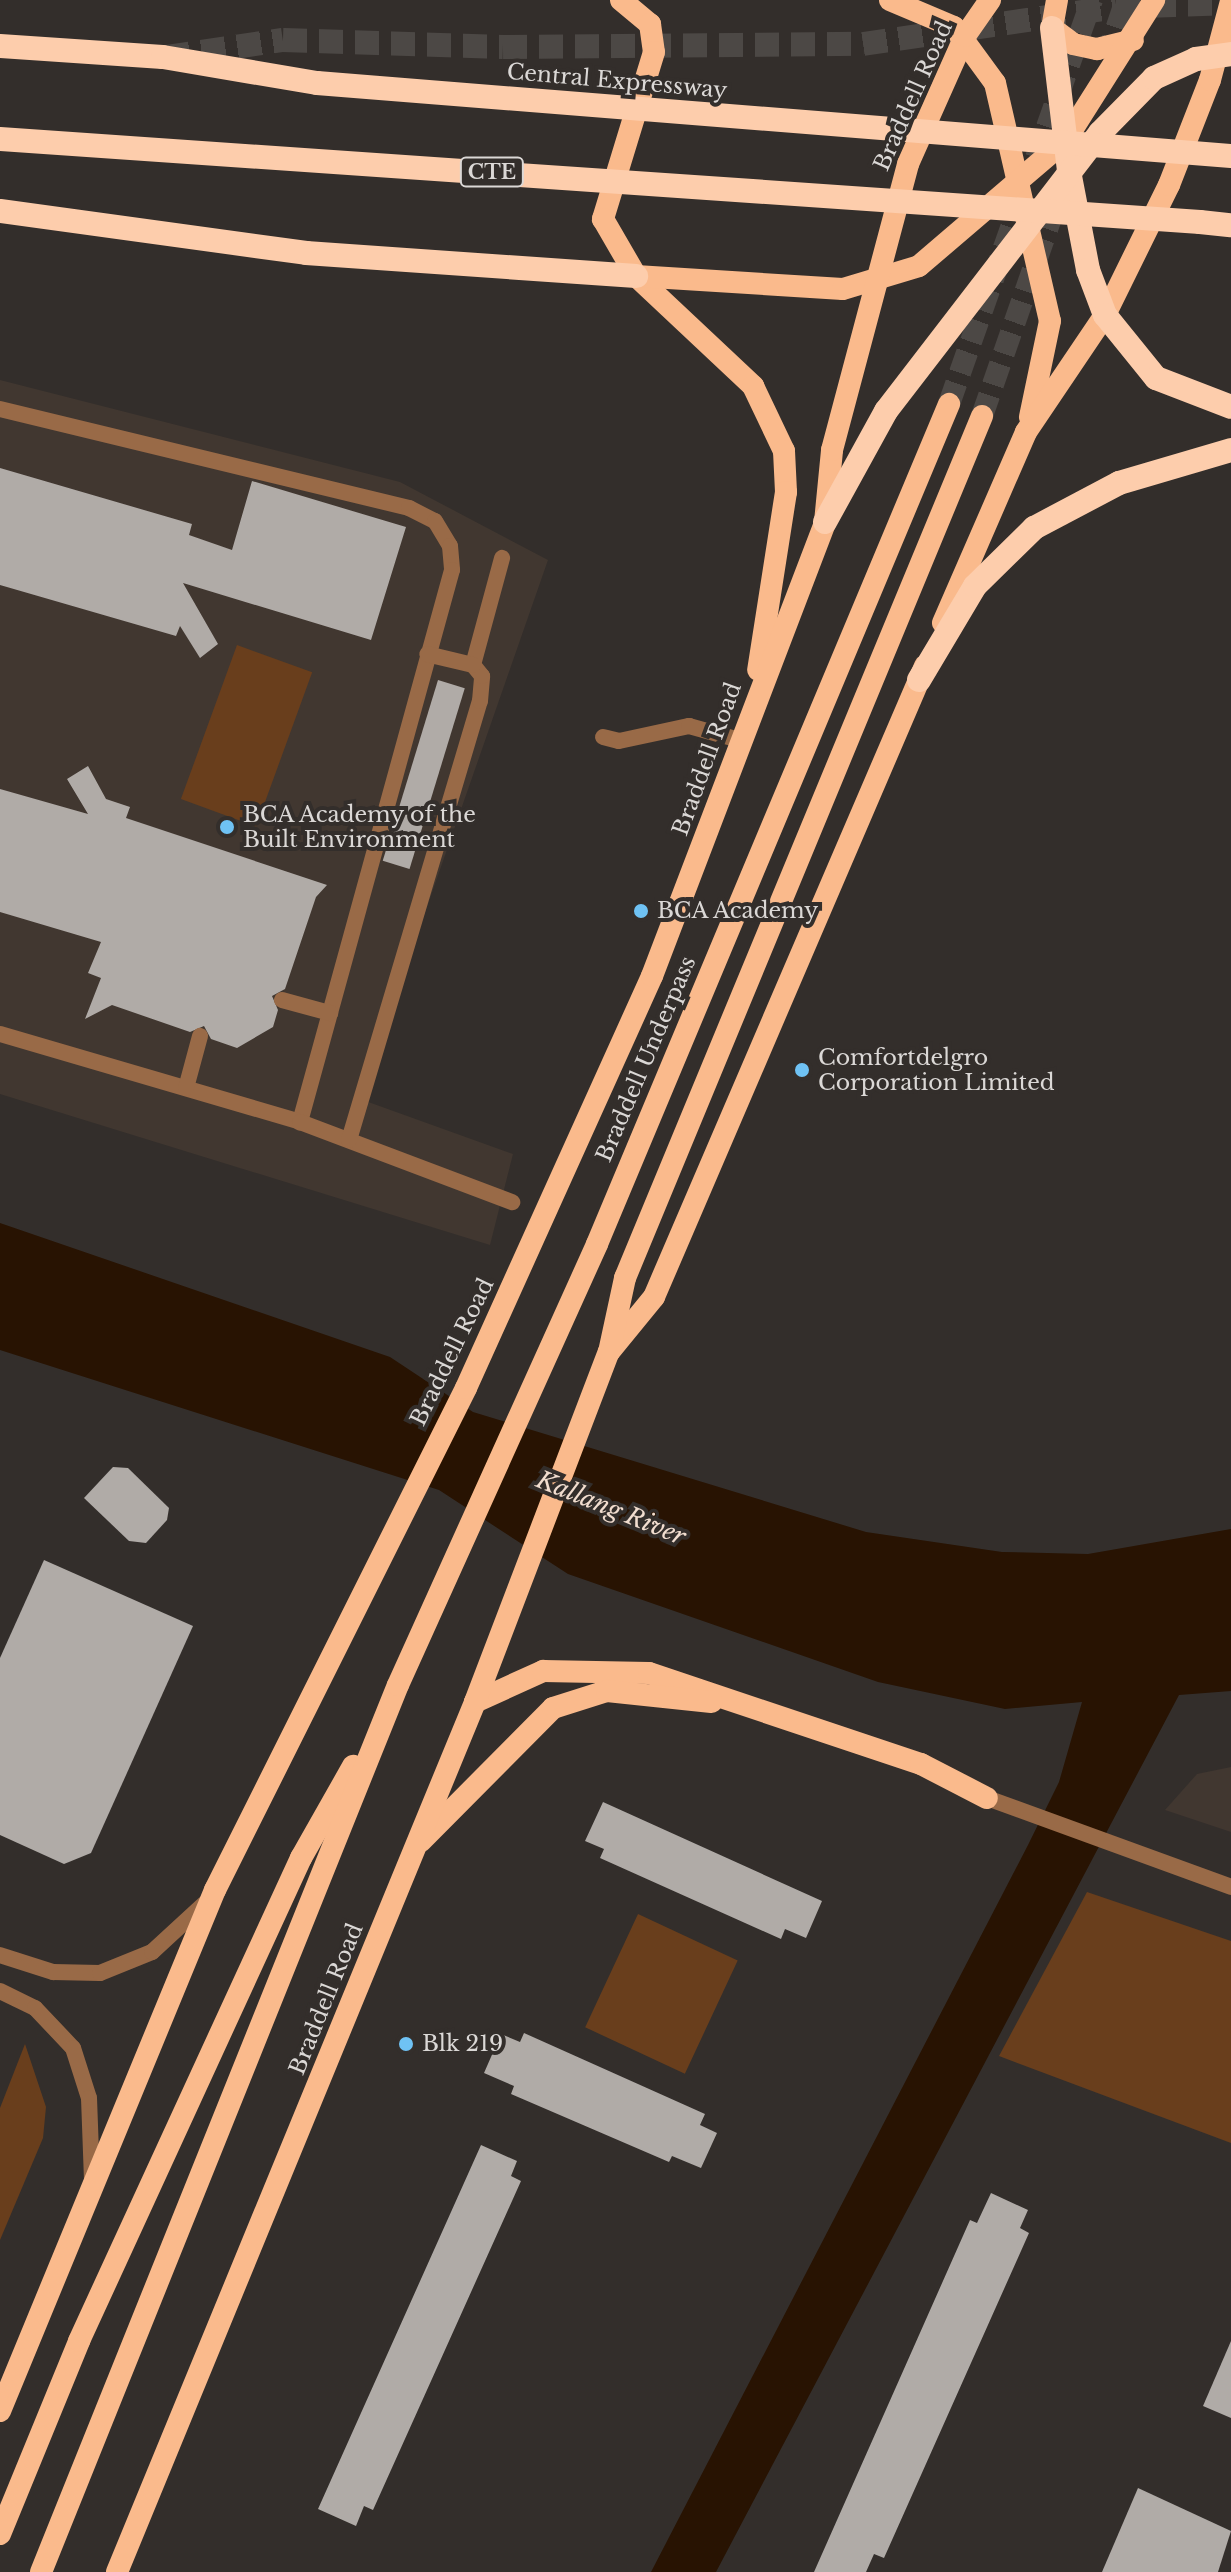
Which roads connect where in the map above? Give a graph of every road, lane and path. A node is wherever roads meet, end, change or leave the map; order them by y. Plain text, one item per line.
1 (621, 0) edge
2 (890, 0) edge
3 (990, 0) edge
4 (1057, 0) edge
5 (1154, 0) edge
6 (1231, 1) edge
7 (1052, 28) junction
8 (965, 36) junction
9 (1133, 40) junction
10 (0, 46) edge
11 (1225, 55) edge
12 (0, 139) edge
13 (1065, 141) junction
14 (1231, 156) edge
15 (1069, 171) junction
16 (1021, 183) junction
17 (0, 211) edge
18 (1029, 224) junction
19 (1231, 225) edge
20 (636, 276) junction
21 (872, 284) junction
22 (1105, 315) junction
23 (949, 404) tunnel mouth
24 (1231, 407) edge
25 (0, 409) edge
26 (982, 416) tunnel mouth
27 (1026, 432) junction
28 (1231, 450) edge
29 (825, 522) junction
30 (502, 558) dead end
31 (427, 654) junction
32 (473, 665) junction
33 (919, 680) junction
34 (754, 706) junction
35 (603, 737) dead end
36 (743, 741) junction
37 (282, 1000) dead end
38 (330, 1013) junction
39 (0, 1034) edge
40 (200, 1036) dead end
41 (186, 1088) junction
42 (300, 1122) junction
43 (349, 1140) junction
44 (512, 1202) dead end
45 (609, 1352) junction
46 (398, 1685) junction
47 (475, 1702) junction
48 (756, 1709) junction
49 (987, 1798) joint
50 (417, 1845) junction
51 (1231, 1887) edge
52 (215, 1890) junction
53 (0, 1955) edge
54 (0, 1991) edge
55 (92, 2186) junction
56 (3, 2404) edge
57 (0, 2534) edge
58 (41, 2572) edge
59 (117, 2572) edge

1 - 20 highway
2 - 8 highway
3 - 8 highway, Braddell Road
4 - 7 highway
5 - 9 highway
6 - 11 highway
7 - 9 highway
7 - 13 highway
8 - 16 highway
8 - 21 highway, Braddell Road
9 - 13 highway
10 - 14 highway, Central Expressway, bridge
11 - 15 highway
11 - 22 highway
12 - 19 highway, CTE, bridge
13 - 15 highway
13 - 16 highway
15 - 18 highway
15 - 22 highway
16 - 18 highway
16 - 21 highway
17 - 20 highway
18 - 27 highway
18 - 29 highway
20 - 21 highway
20 - 34 highway
21 - 29 highway, Braddell Road
22 - 24 highway
22 - 27 highway
23 - 46 highway, Braddell Underpass
25 - 31 street
26 - 45 highway
27 - 33 highway
28 - 33 highway
29 - 34 highway, Braddell Road
30 - 32 street
31 - 32 street
31 - 38 street
32 - 43 street
33 - 45 highway
34 - 36 highway, Braddell Road
35 - 36 street
36 - 52 highway, Braddell Road
37 - 38 street
38 - 42 street
39 - 41 street
40 - 41 street
41 - 42 street
42 - 43 street
43 - 44 street
45 - 47 highway, Braddell Road
46 - 57 highway
46 - 58 highway
47 - 48 highway
47 - 50 highway, Braddell Road
48 - 49 highway
48 - 50 highway
49 - 51 street
50 - 59 highway, Braddell Road
52 - 53 street
52 - 55 highway, Braddell Road
54 - 55 street
55 - 56 highway, Braddell Road

